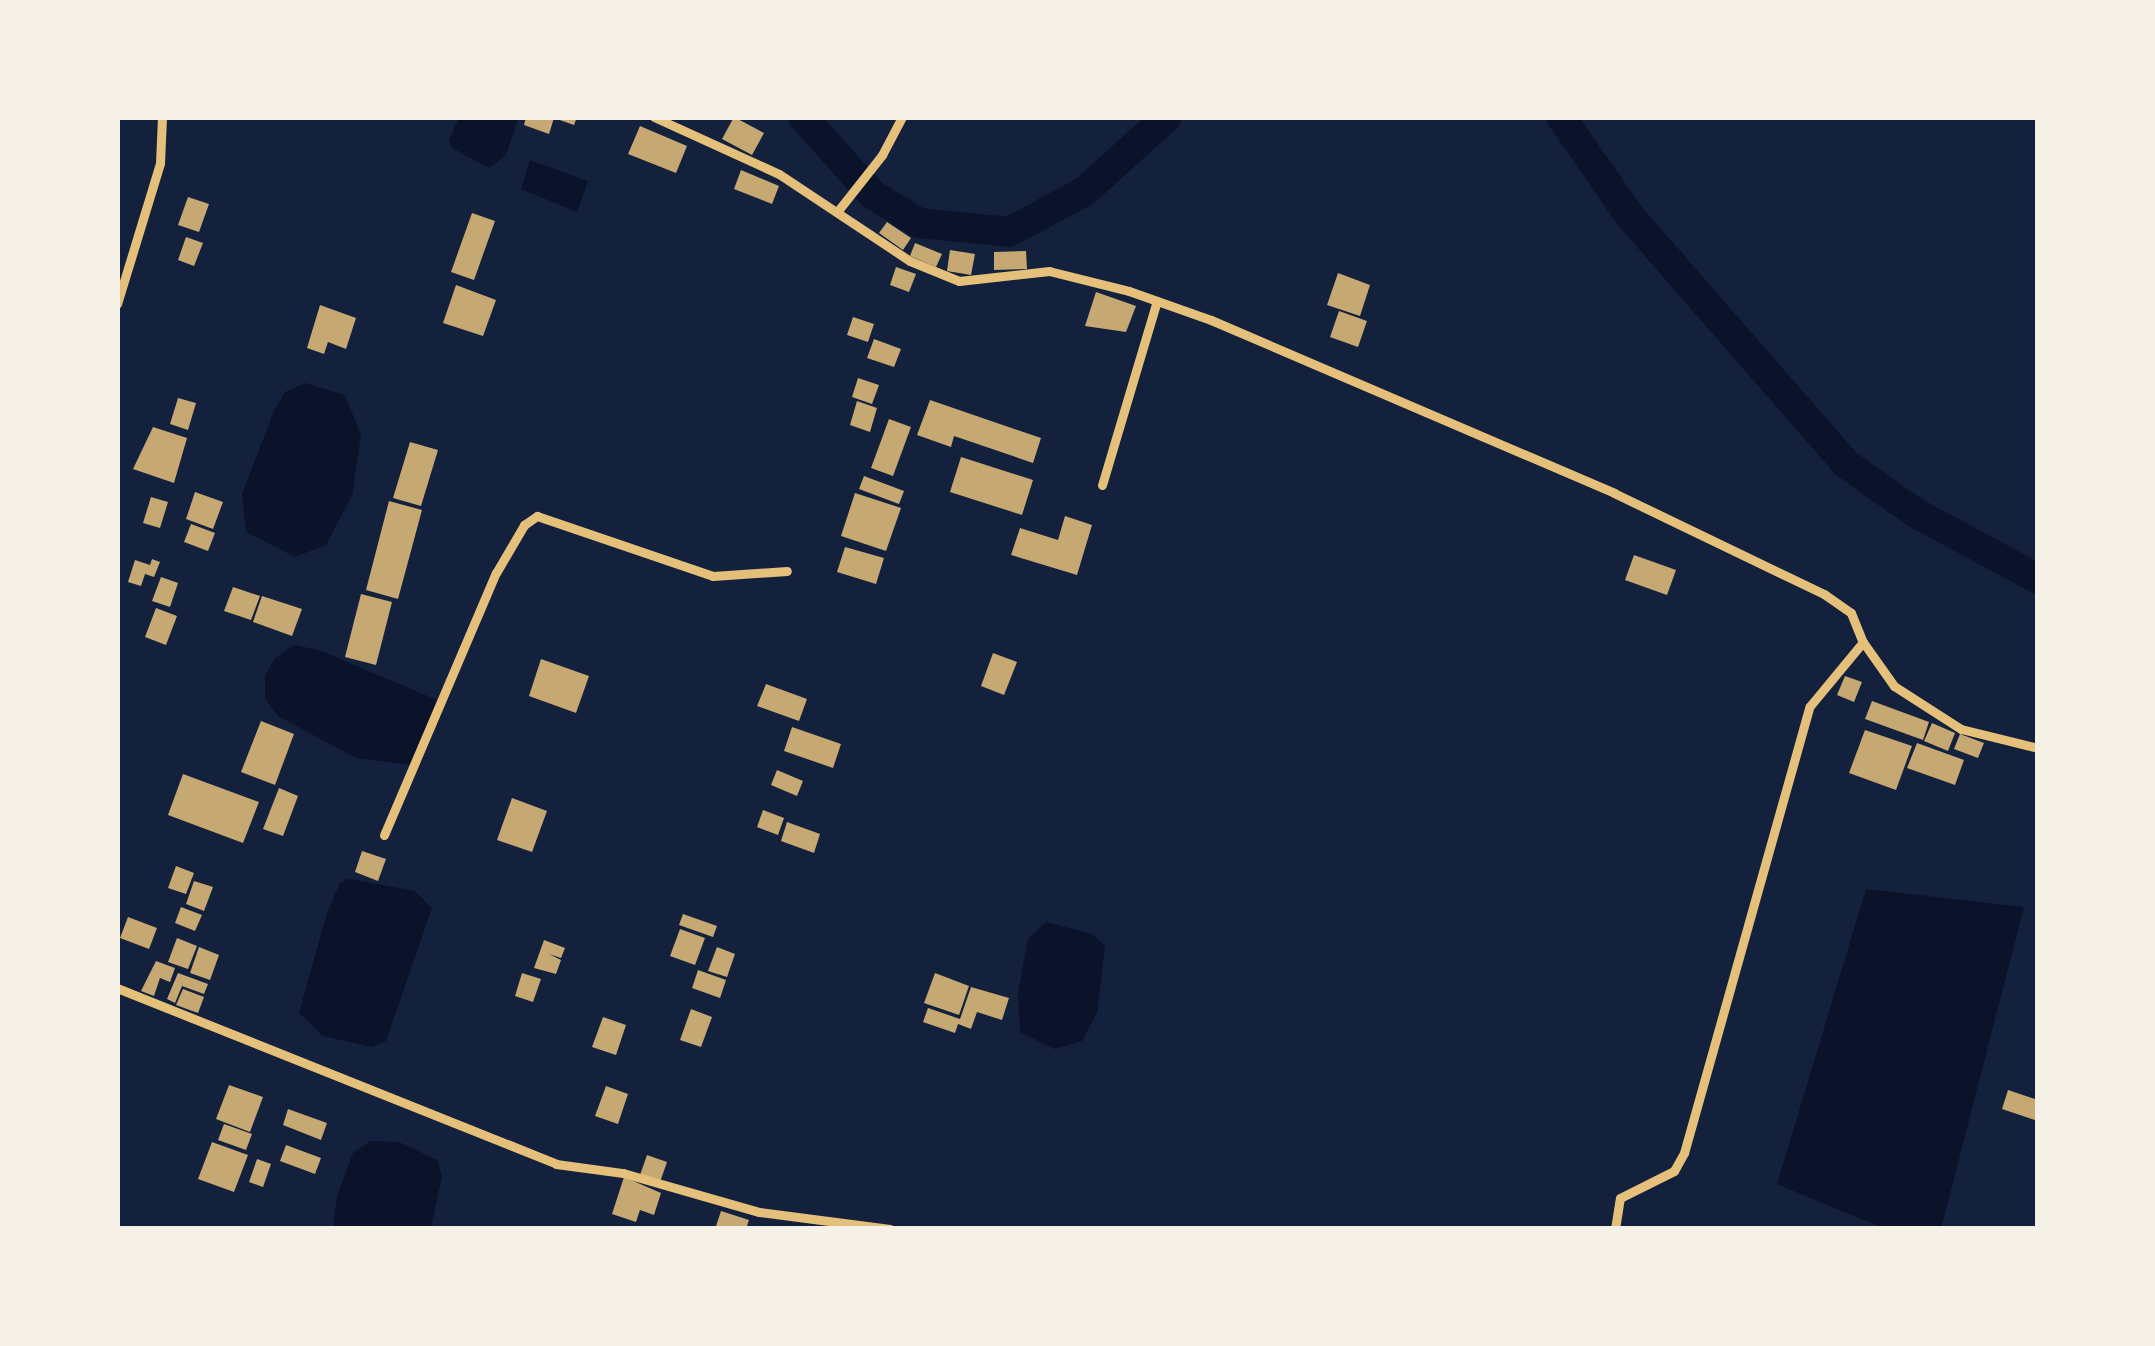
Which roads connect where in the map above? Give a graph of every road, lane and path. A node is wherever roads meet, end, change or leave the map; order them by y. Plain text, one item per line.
1 (162, 117) edge
2 (654, 117) edge
3 (902, 117) edge
4 (840, 208) junction
5 (1157, 301) junction
6 (117, 304) edge
7 (1102, 485) dead end
8 (787, 571) dead end
9 (1863, 642) junction
10 (2038, 748) edge
11 (385, 835) dead end
12 (117, 988) edge
13 (890, 1229) edge
14 (1615, 1229) edge

1 - 6 street
2 - 4 street
3 - 4 street
4 - 5 street
5 - 7 street
5 - 9 street
8 - 11 street
9 - 10 street
9 - 14 street
12 - 13 street

